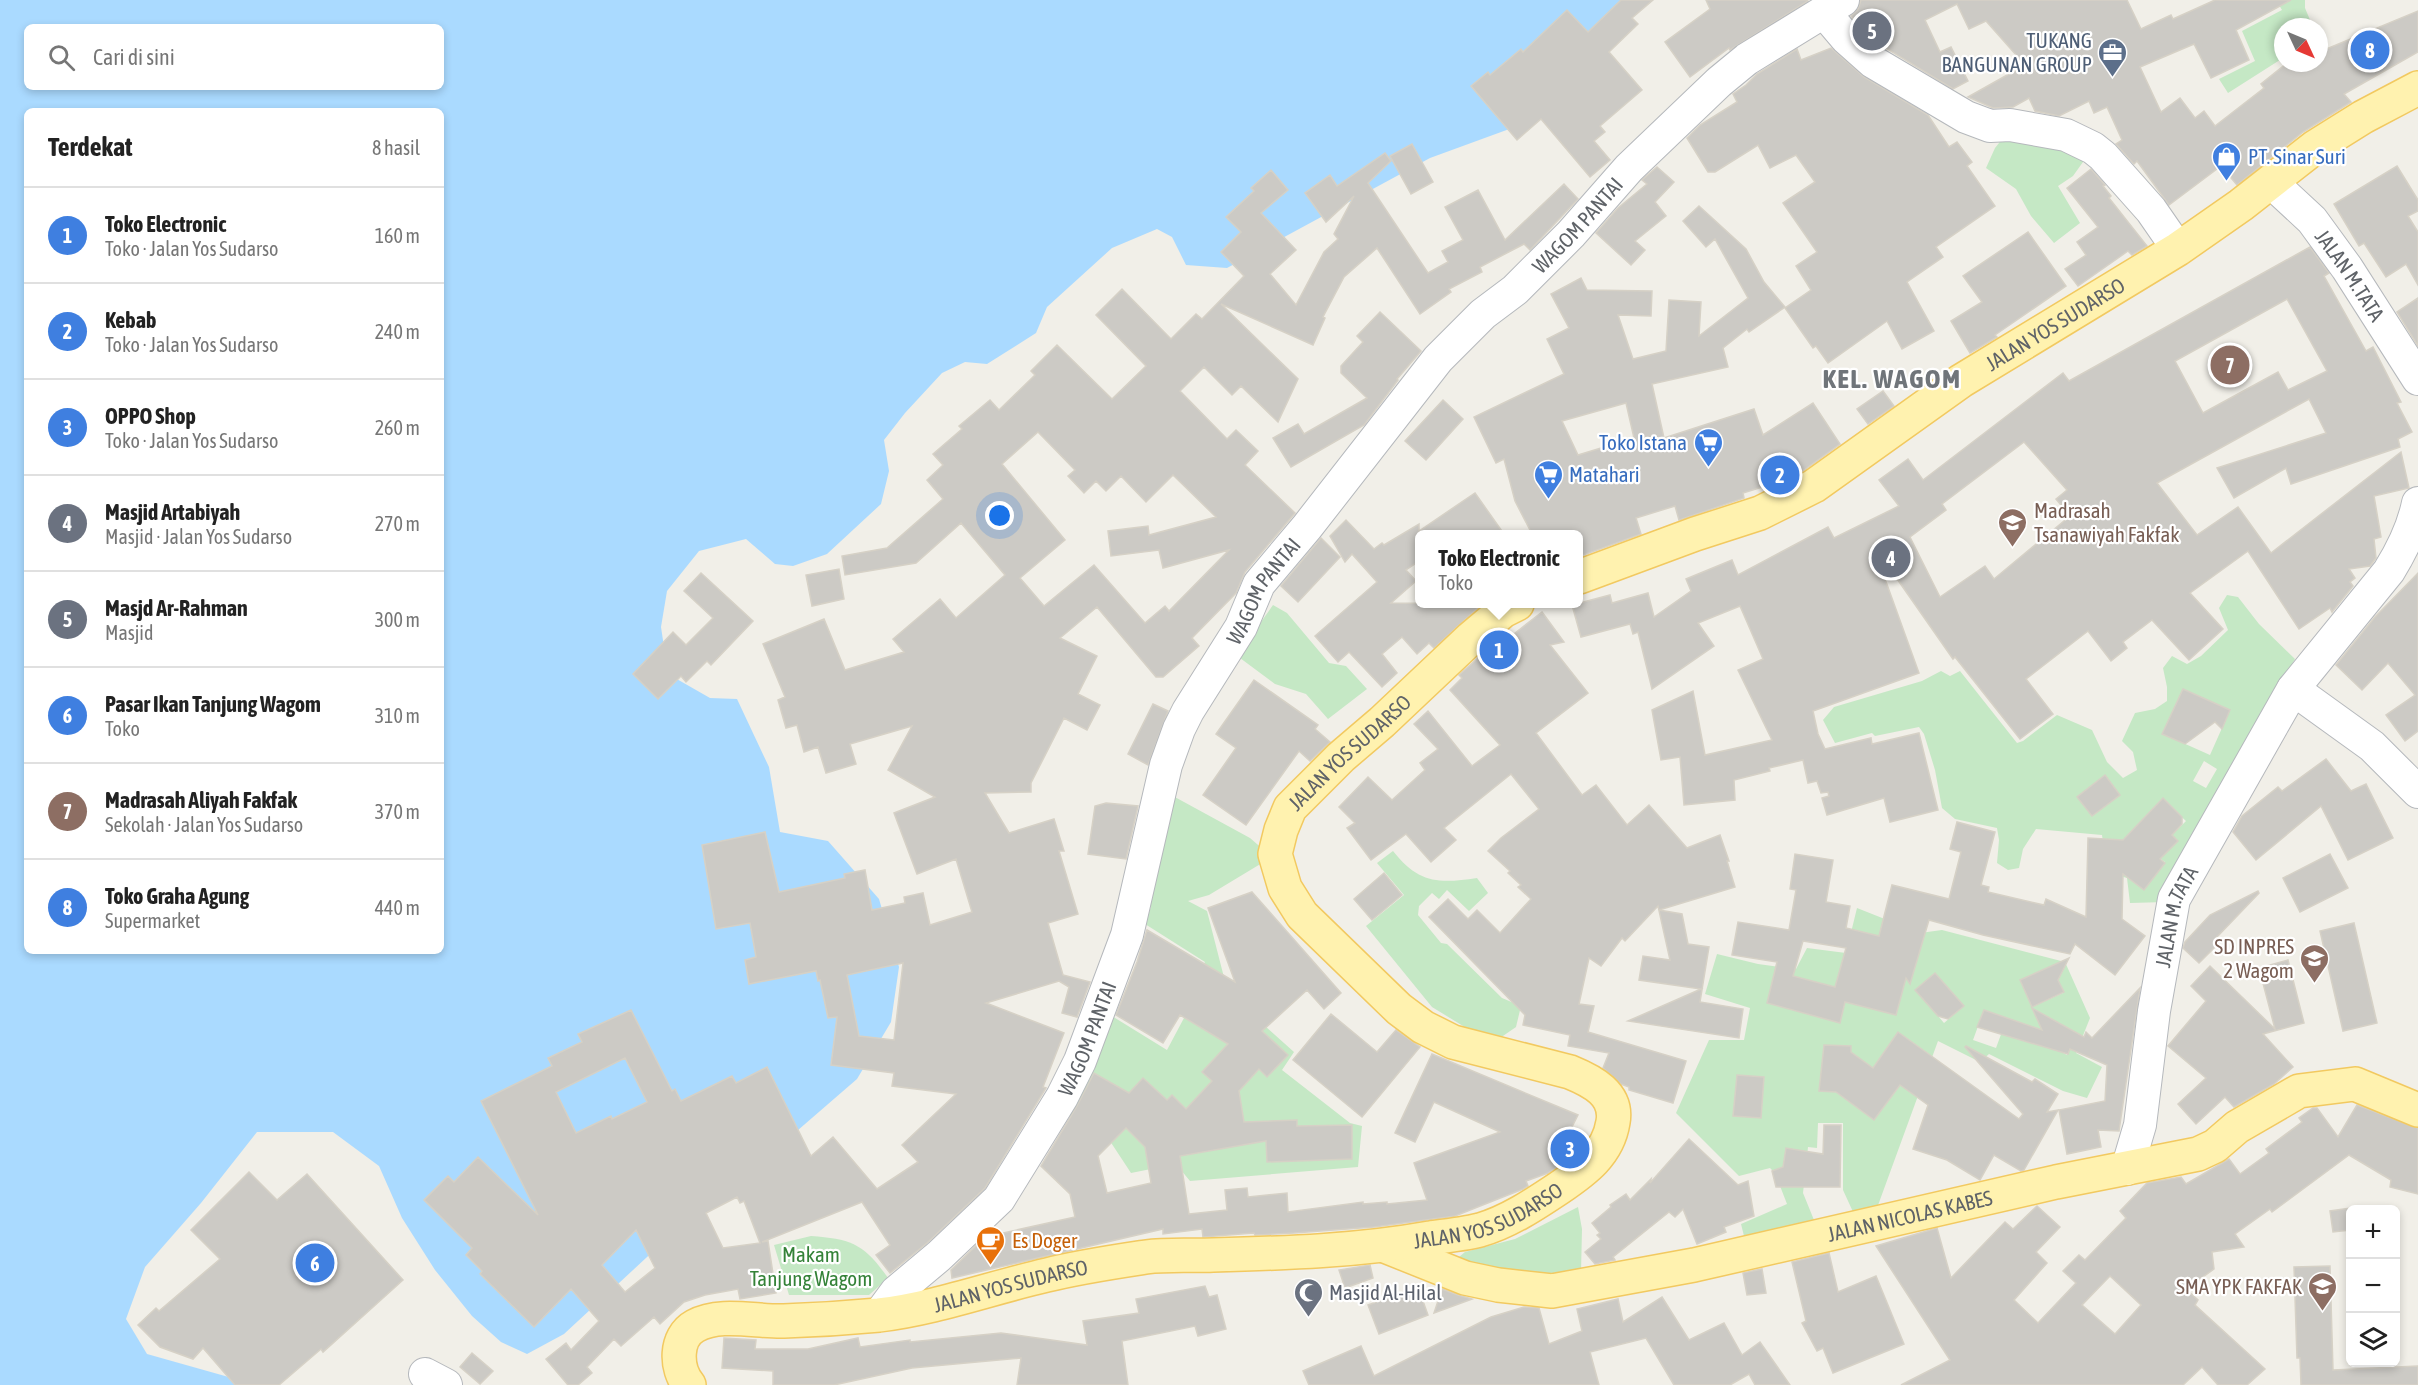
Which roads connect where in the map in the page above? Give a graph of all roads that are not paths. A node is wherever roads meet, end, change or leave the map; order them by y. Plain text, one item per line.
1 (1833, 6) edge
2 (2418, 88) edge
3 (2271, 182) junction
4 (2178, 249) junction
5 (2418, 379) edge
6 (2418, 503) edge
7 (1583, 575) edge
8 (1508, 608) edge
9 (2293, 689) junction
10 (2418, 792) edge
11 (2418, 1110) edge
12 (2127, 1169) junction
13 (1385, 1246) junction
14 (879, 1314) junction
15 (689, 1385) edge

1 - 4 street
1 - 14 street, WAGOM PANTAI
2 - 3 main road, JALAN YOS SUDARSO
3 - 4 main road, JALAN YOS SUDARSO
3 - 5 street, JALAN M.TATA
4 - 7 main road, JALAN YOS SUDARSO
6 - 9 street, JALAN M.TATA
8 - 13 main road, JALAN YOS SUDARSO
9 - 10 street
9 - 12 street, JALAN M.TATA
11 - 12 main road, JALAN NICOLAS KABES
12 - 13 main road, JALAN NICOLAS KABES
13 - 14 main road, JALAN YOS SUDARSO
14 - 15 main road, JALAN YOS SUDARSO

